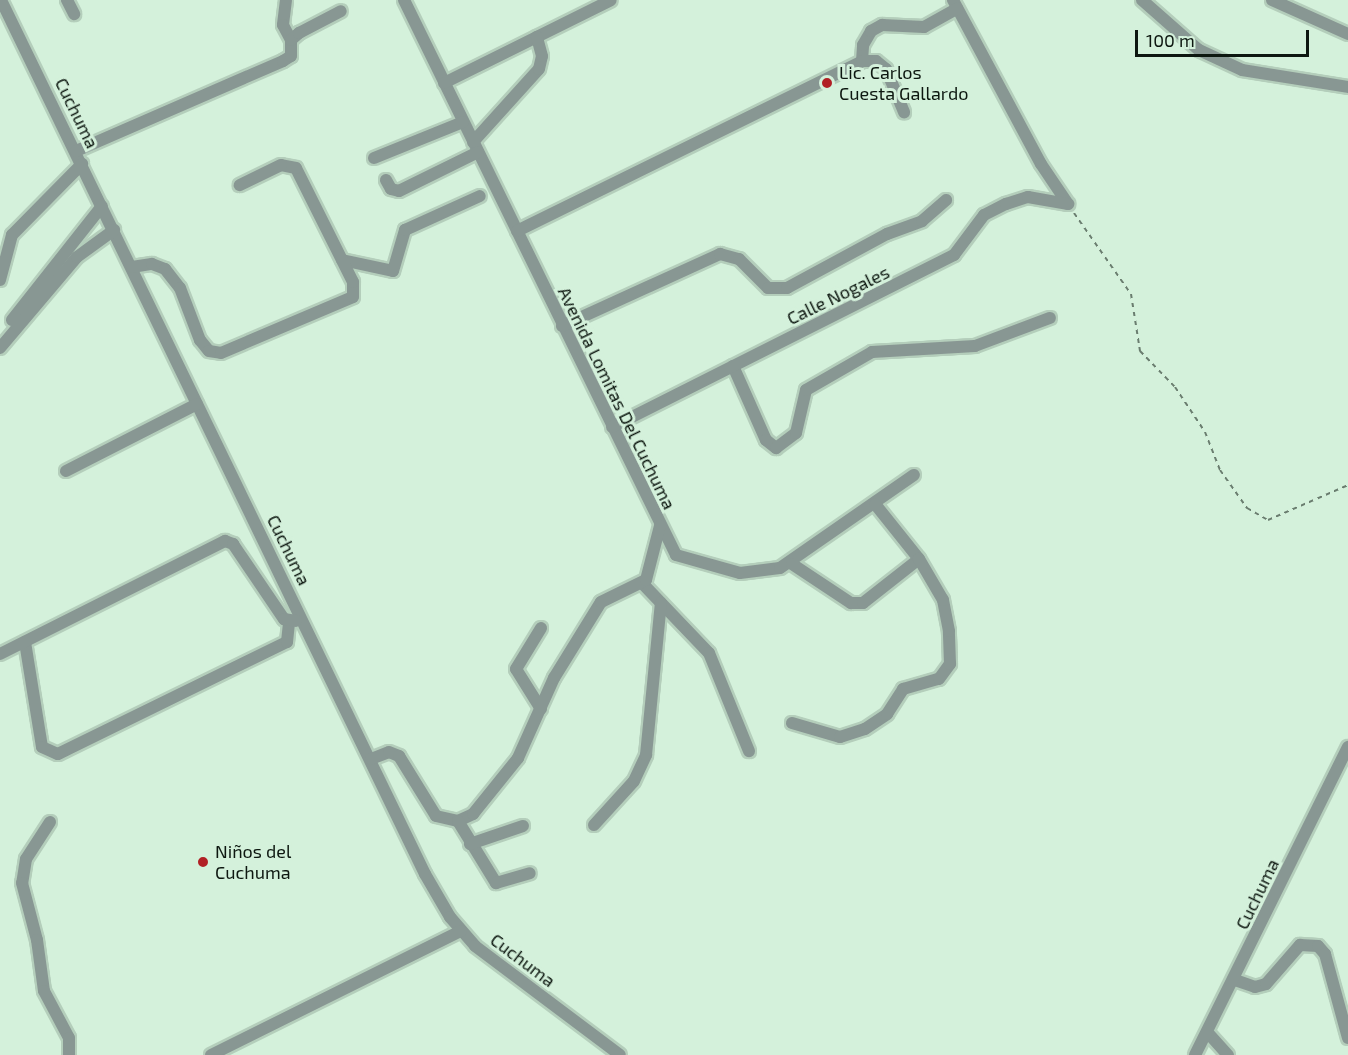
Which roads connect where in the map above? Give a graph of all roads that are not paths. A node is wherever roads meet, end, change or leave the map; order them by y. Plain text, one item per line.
1 (1, 0) edge
2 (67, 0) edge
3 (285, 0) edge
4 (404, 0) edge
5 (611, 0) edge
6 (1142, 0) edge
7 (1272, 0) edge
8 (955, 4) edge
9 (341, 10) dead end
10 (74, 14) dead end
11 (1348, 34) edge
12 (537, 37) junction
13 (291, 40) junction
14 (862, 61) junction
15 (444, 83) junction
16 (1348, 87) edge
17 (904, 112) dead end
18 (463, 122) junction
19 (476, 147) junction
20 (76, 151) junction
21 (374, 158) dead end
22 (82, 164) junction
23 (386, 180) dead end
24 (240, 185) dead end
25 (480, 196) dead end
26 (946, 200) dead end
27 (102, 206) junction
28 (114, 230) junction
29 (517, 231) junction
30 (342, 260) junction
31 (132, 267) junction
32 (0, 280) edge
33 (1050, 318) dead end
34 (562, 326) junction
35 (0, 335) edge
36 (0, 348) edge
37 (733, 366) junction
38 (198, 404) junction
39 (612, 427) junction
40 (66, 471) dead end
41 (914, 475) dead end
42 (875, 504) junction
43 (660, 526) junction
44 (919, 559) junction
45 (792, 564) junction
46 (642, 583) junction
47 (661, 603) junction
48 (303, 620) junction
49 (289, 622) junction
50 (541, 628) dead end
51 (25, 642) junction
52 (0, 654) edge
53 (541, 709) junction
54 (792, 723) dead end
55 (1348, 747) edge
56 (749, 751) dead end
57 (371, 759) junction
58 (458, 821) junction
59 (50, 822) dead end
60 (594, 825) dead end
61 (523, 826) dead end
62 (470, 844) junction
63 (530, 873) dead end
64 (461, 931) junction
65 (1235, 980) junction
66 (1208, 1033) junction
67 (1348, 1038) edge
68 (69, 1055) edge
69 (211, 1055) edge
70 (620, 1055) edge
71 (1195, 1055) edge
72 (1227, 1055) edge

1 - 20 street, Cuchuma
2 - 10 street
3 - 13 street
4 - 15 street, Avenida Lomitas Del Cuchuma
5 - 12 street
6 - 16 street
7 - 11 street
8 - 14 street
8 - 37 street, Calle Nogales
9 - 13 street
12 - 15 street
12 - 19 street
13 - 20 street
14 - 17 street
14 - 29 street
15 - 18 street, Avenida Lomitas Del Cuchuma
18 - 19 street, Avenida Lomitas Del Cuchuma
18 - 21 street
19 - 23 street
19 - 29 street, Avenida Lomitas Del Cuchuma
20 - 22 street, Cuchuma
22 - 27 street, Cuchuma
22 - 32 street
24 - 30 street
25 - 30 street
26 - 34 street
27 - 28 street, Cuchuma
27 - 35 street
28 - 31 street, Cuchuma
28 - 36 street
29 - 34 street, Avenida Lomitas Del Cuchuma
30 - 31 street
31 - 38 street, Cuchuma
33 - 37 street
34 - 39 street, Avenida Lomitas Del Cuchuma
37 - 39 street, Calle Nogales
38 - 40 street
38 - 48 street, Cuchuma
39 - 43 street, Avenida Lomitas Del Cuchuma
41 - 42 street
42 - 44 street
42 - 45 street
43 - 45 street
43 - 46 street, Avenida Lomitas Del Cuchuma
44 - 45 street
44 - 54 street
46 - 47 street
46 - 53 street
47 - 56 street
47 - 60 street
48 - 49 street
48 - 57 street, Cuchuma
49 - 51 street
49 - 51 street
50 - 53 street
51 - 52 street
53 - 58 street
55 - 65 street, Cuchuma
57 - 58 street
57 - 64 street, Cuchuma
58 - 62 street
59 - 68 street
61 - 62 street
62 - 63 street
64 - 69 street
64 - 70 street, Cuchuma
65 - 66 street, Cuchuma
65 - 67 street
66 - 71 street, Cuchuma
66 - 72 street

